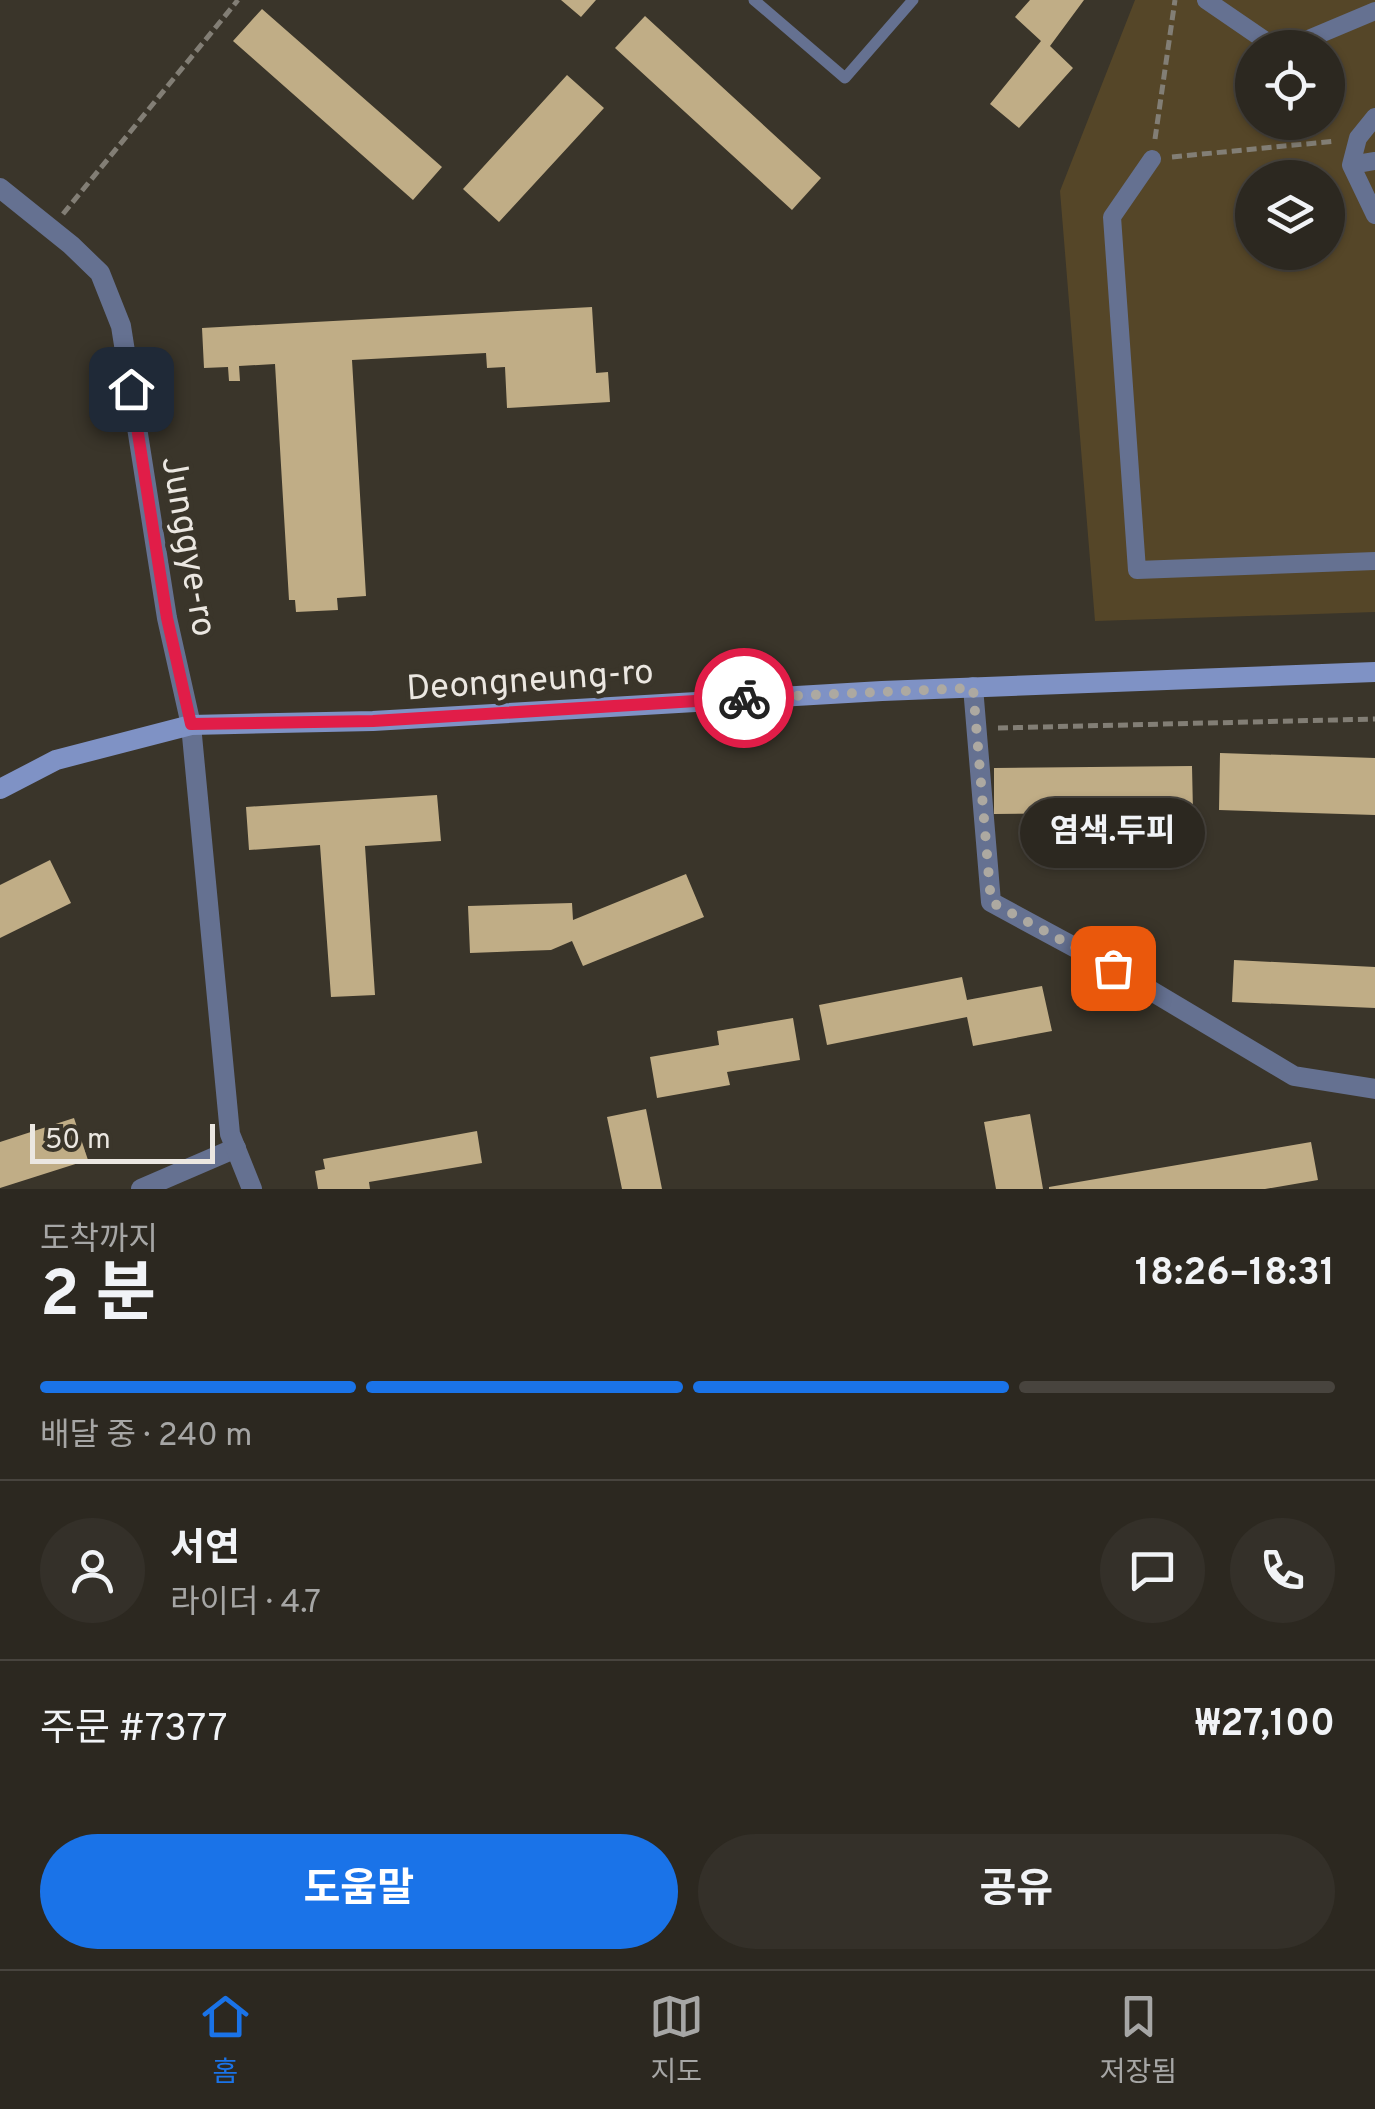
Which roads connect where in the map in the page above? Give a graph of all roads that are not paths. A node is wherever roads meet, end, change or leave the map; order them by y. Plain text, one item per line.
1 (754, 0) edge
2 (913, 0) edge
3 (1206, 0) edge
4 (1375, 12) edge
5 (1250, 30) edge
6 (1331, 30) edge
7 (1375, 117) edge
8 (1152, 159) road end
9 (1375, 161) edge
10 (1350, 165) junction
11 (0, 188) edge
12 (1375, 215) edge
13 (1375, 561) edge
14 (1375, 672) edge
15 (973, 688) junction
16 (191, 724) junction
17 (0, 789) edge
18 (1375, 1088) edge
19 (236, 1148) junction
20 (141, 1189) edge
21 (252, 1189) edge

1 - 2 lane
3 - 5 street
4 - 6 street
7 - 10 street
8 - 13 street
9 - 10 street
10 - 12 street
11 - 16 street, Junggye-ro
14 - 15 main road, Deongneung-ro
15 - 16 main road, Deongneung-ro
15 - 18 street
16 - 17 main road, Deongneung-ro
16 - 19 street, Junggye-ro
19 - 20 street
19 - 21 street, Junggye-ro

